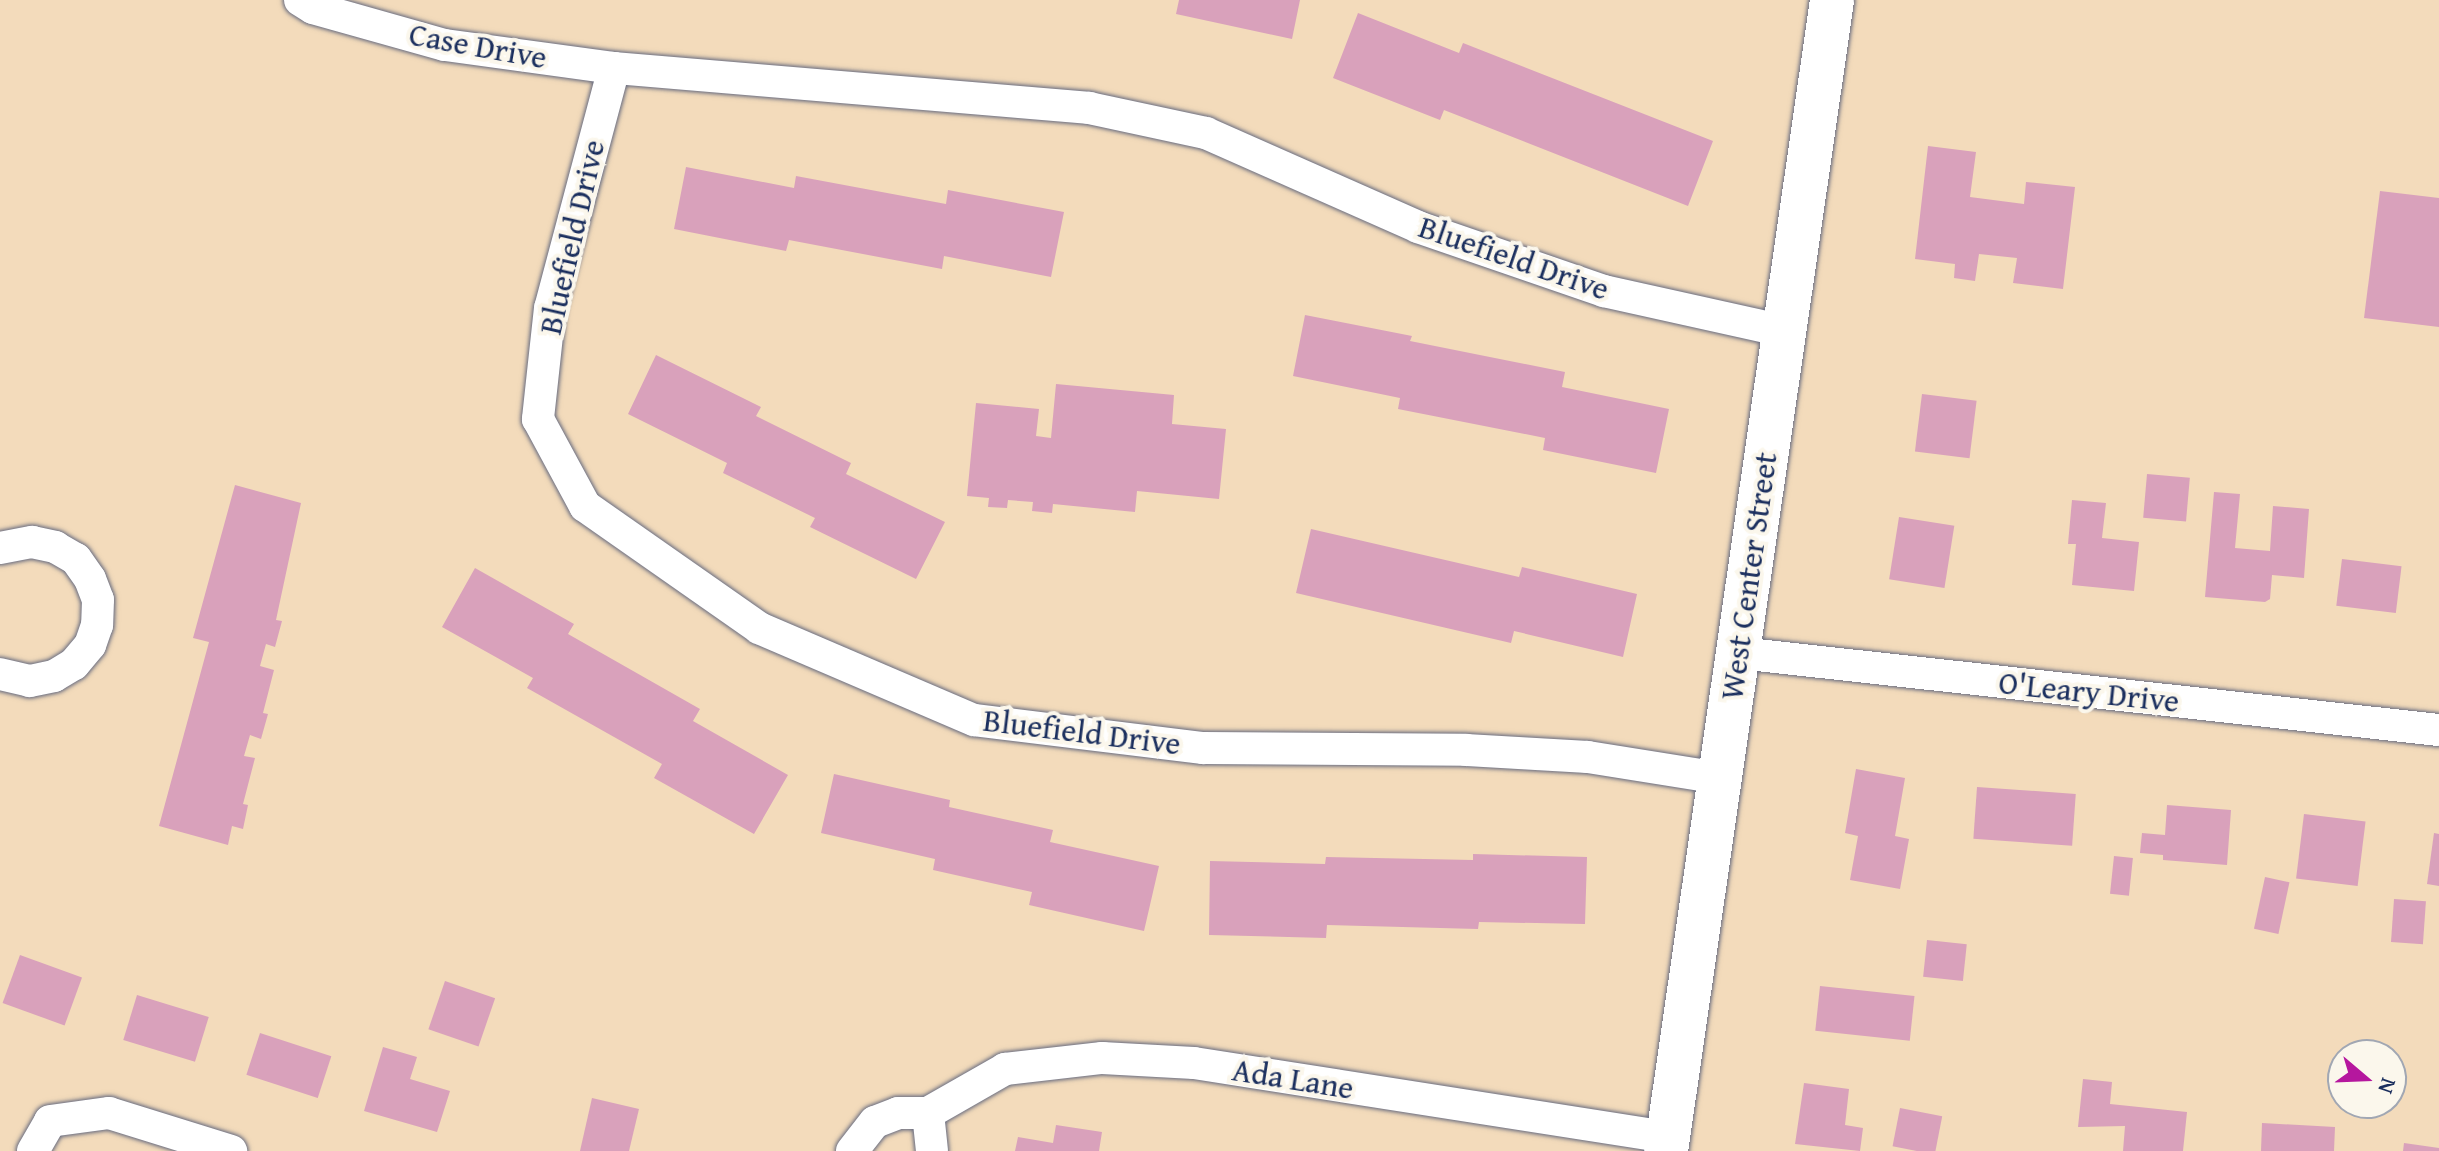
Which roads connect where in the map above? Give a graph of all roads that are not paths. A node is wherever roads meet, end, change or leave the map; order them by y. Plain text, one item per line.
1 (300, 0) edge
2 (1832, 0) edge
3 (614, 68) junction
4 (1784, 331) junction
5 (0, 548) edge
6 (1739, 653) junction
7 (0, 674) edge
8 (2439, 730) edge
9 (1719, 778) junction
10 (928, 1113) junction
11 (1667, 1144) edge
12 (33, 1151) edge
13 (231, 1151) edge
14 (852, 1151) edge
15 (932, 1151) edge

1 - 3 street, Case Drive
2 - 4 main road, West Center Street
3 - 4 street, Bluefield Drive
3 - 9 street, Bluefield Drive
4 - 6 main road, West Center Street
5 - 7 street
6 - 8 street, O'Leary Drive
6 - 9 main road, West Center Street
9 - 11 main road, West Center Street
10 - 11 street, Ada Lane
10 - 14 street, Ada Lane
10 - 15 street
12 - 13 street

